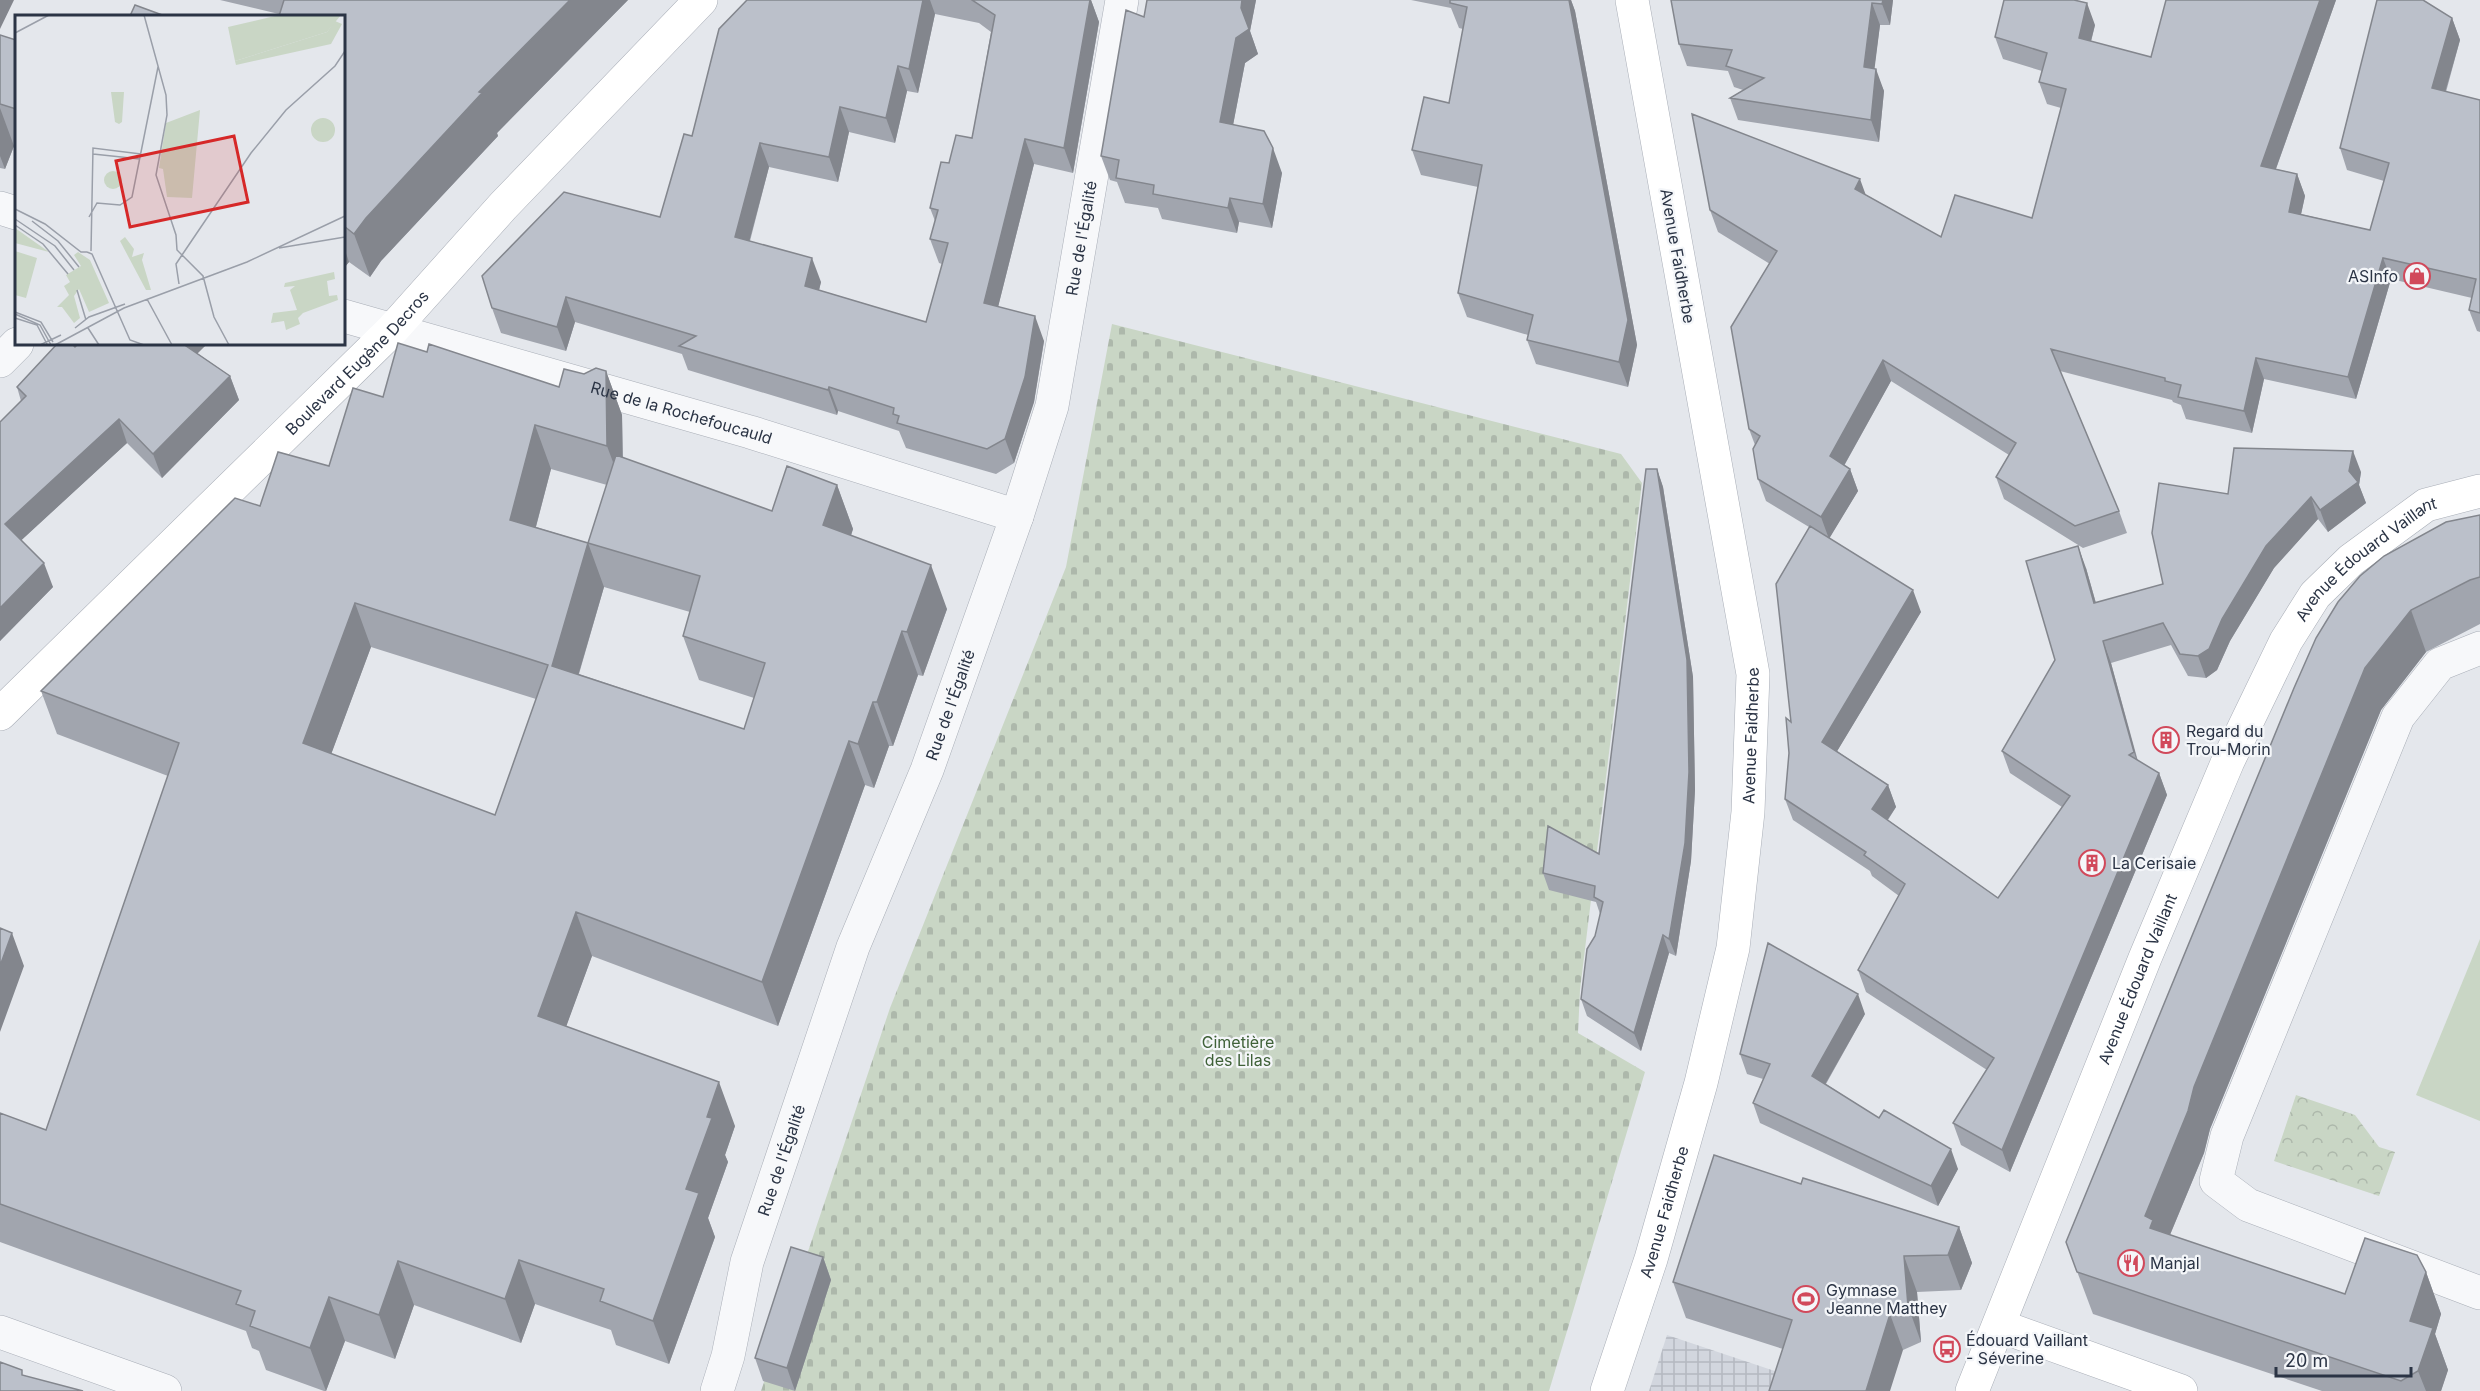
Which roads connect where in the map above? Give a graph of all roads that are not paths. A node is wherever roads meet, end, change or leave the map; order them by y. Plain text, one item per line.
1 (701, 0) edge
2 (1122, 0) edge
3 (1632, 0) edge
4 (0, 208) edge
5 (15, 213) edge
6 (345, 316) edge
7 (392, 330) junction
8 (16, 345) edge
9 (0, 361) edge
10 (2480, 491) edge
11 (1017, 516) junction
12 (2480, 648) edge
13 (0, 714) edge
14 (2480, 1293) edge
15 (2000, 1326) junction
16 (0, 1332) edge
17 (165, 1391) edge
18 (717, 1391) edge
19 (1607, 1391) edge
20 (1972, 1391) edge
21 (2181, 1391) edge

1 - 7 street, Boulevard Eugène Decros
2 - 11 street, Rue de l'Égalité
3 - 19 street, Avenue Faidherbe
4 - 5 street
6 - 7 street, Rue de la Rochefoucauld
7 - 11 street, Rue de la Rochefoucauld
7 - 13 street, Boulevard Eugène Decros
8 - 9 street
10 - 15 street, Avenue Édouard Vaillant
11 - 18 street, Rue de l'Égalité
12 - 14 street
15 - 20 street, Avenue Édouard Vaillant
15 - 21 street
16 - 17 street

